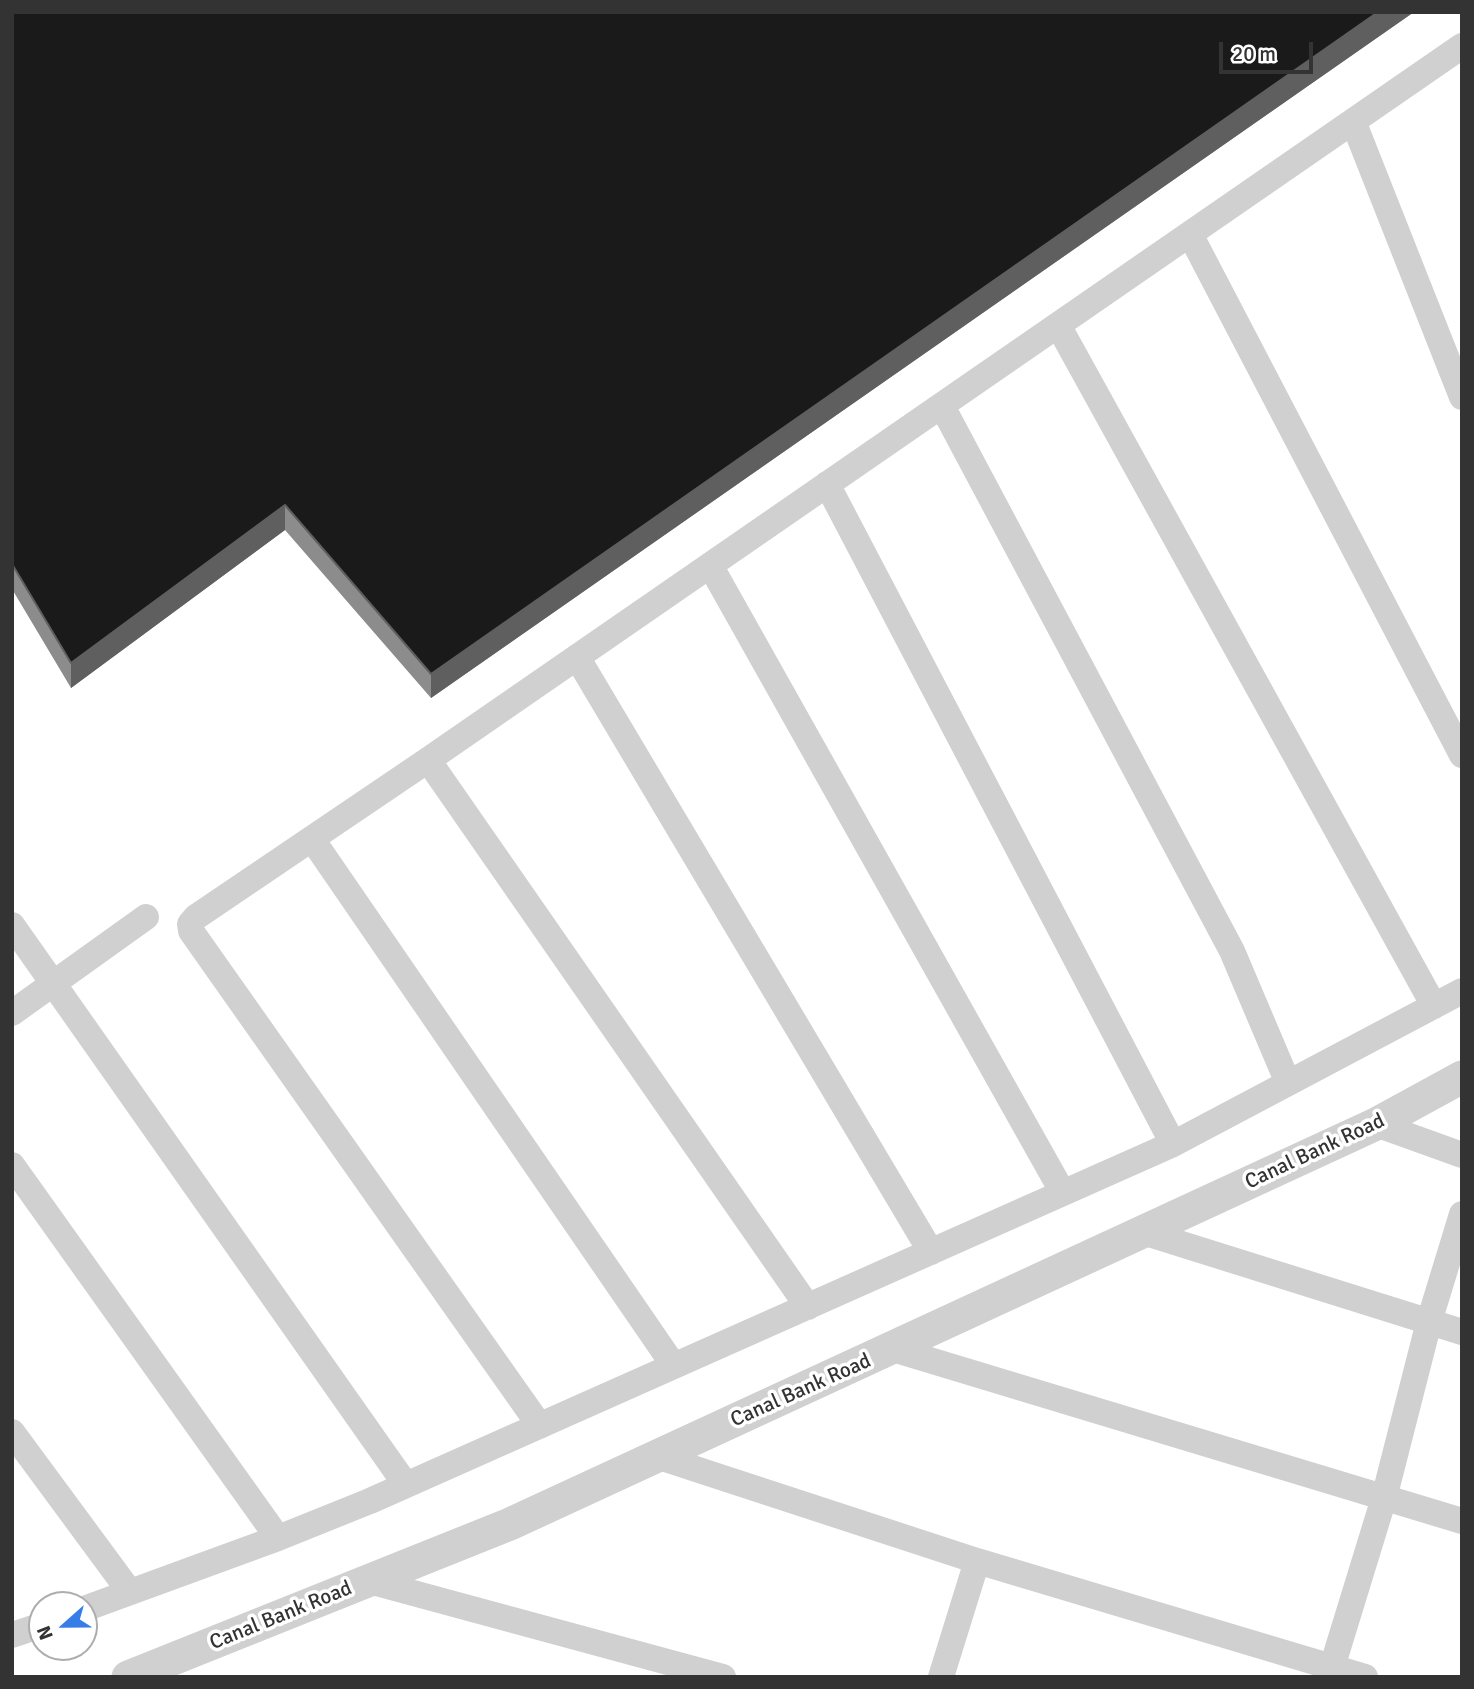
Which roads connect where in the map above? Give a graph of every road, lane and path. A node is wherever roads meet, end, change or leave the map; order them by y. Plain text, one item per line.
1 (1462, 46) edge
2 (1353, 121) junction
3 (1191, 236) junction
4 (1058, 325) junction
5 (1462, 397) edge
6 (942, 406) junction
7 (827, 484) junction
8 (710, 565) junction
9 (577, 657) junction
10 (1462, 755) edge
11 (428, 760) junction
12 (312, 839) junction
13 (146, 917) dead end
14 (12, 925) edge
15 (53, 983) junction
16 (1462, 992) edge
17 (1434, 1006) junction
18 (12, 1013) edge
19 (1462, 1077) edge
20 (1289, 1083) junction
21 (1376, 1124) junction
22 (1173, 1144) junction
23 (1462, 1155) edge
24 (12, 1165) edge
25 (1063, 1193) junction
26 (1462, 1214) edge
27 (1143, 1232) junction
28 (930, 1252) junction
29 (808, 1307) junction
30 (1429, 1322) junction
31 (1462, 1332) edge
32 (893, 1349) junction
33 (674, 1366) junction
34 (540, 1426) junction
35 (12, 1432) edge
36 (656, 1456) junction
37 (406, 1485) junction
38 (1384, 1498) junction
39 (1462, 1521) edge
40 (278, 1538) junction
41 (976, 1561) junction
42 (369, 1581) junction
43 (130, 1592) junction
44 (98, 1604) edge
45 (1330, 1672) edge
46 (128, 1677) edge
47 (723, 1677) edge
48 (941, 1677) edge
49 (1365, 1677) edge

1 - 2 street
2 - 3 street
2 - 5 street
3 - 4 street
3 - 10 street
4 - 6 street
4 - 17 street
6 - 7 street
6 - 20 street
7 - 8 street
7 - 22 street
8 - 9 street
8 - 25 street
9 - 11 street
9 - 28 street
11 - 12 street
11 - 29 street
12 - 33 street
12 - 34 street
13 - 15 street
14 - 15 street
15 - 18 street
15 - 37 street
16 - 17 street
17 - 20 street
19 - 21 street, Canal Bank Road
20 - 22 street
21 - 23 street
21 - 27 street, Canal Bank Road
22 - 25 street
24 - 40 street
25 - 28 street
26 - 30 street
27 - 30 street
27 - 32 street, Canal Bank Road
28 - 29 street
29 - 33 street
30 - 31 street
30 - 38 street
32 - 36 street, Canal Bank Road
32 - 38 street
33 - 34 street
34 - 37 street
35 - 43 street
36 - 41 street
36 - 42 street, Canal Bank Road
37 - 40 street
38 - 39 street
38 - 45 street
40 - 43 street
41 - 45 street
41 - 48 street
42 - 46 street, Canal Bank Road
42 - 47 street
43 - 44 street
45 - 49 street

